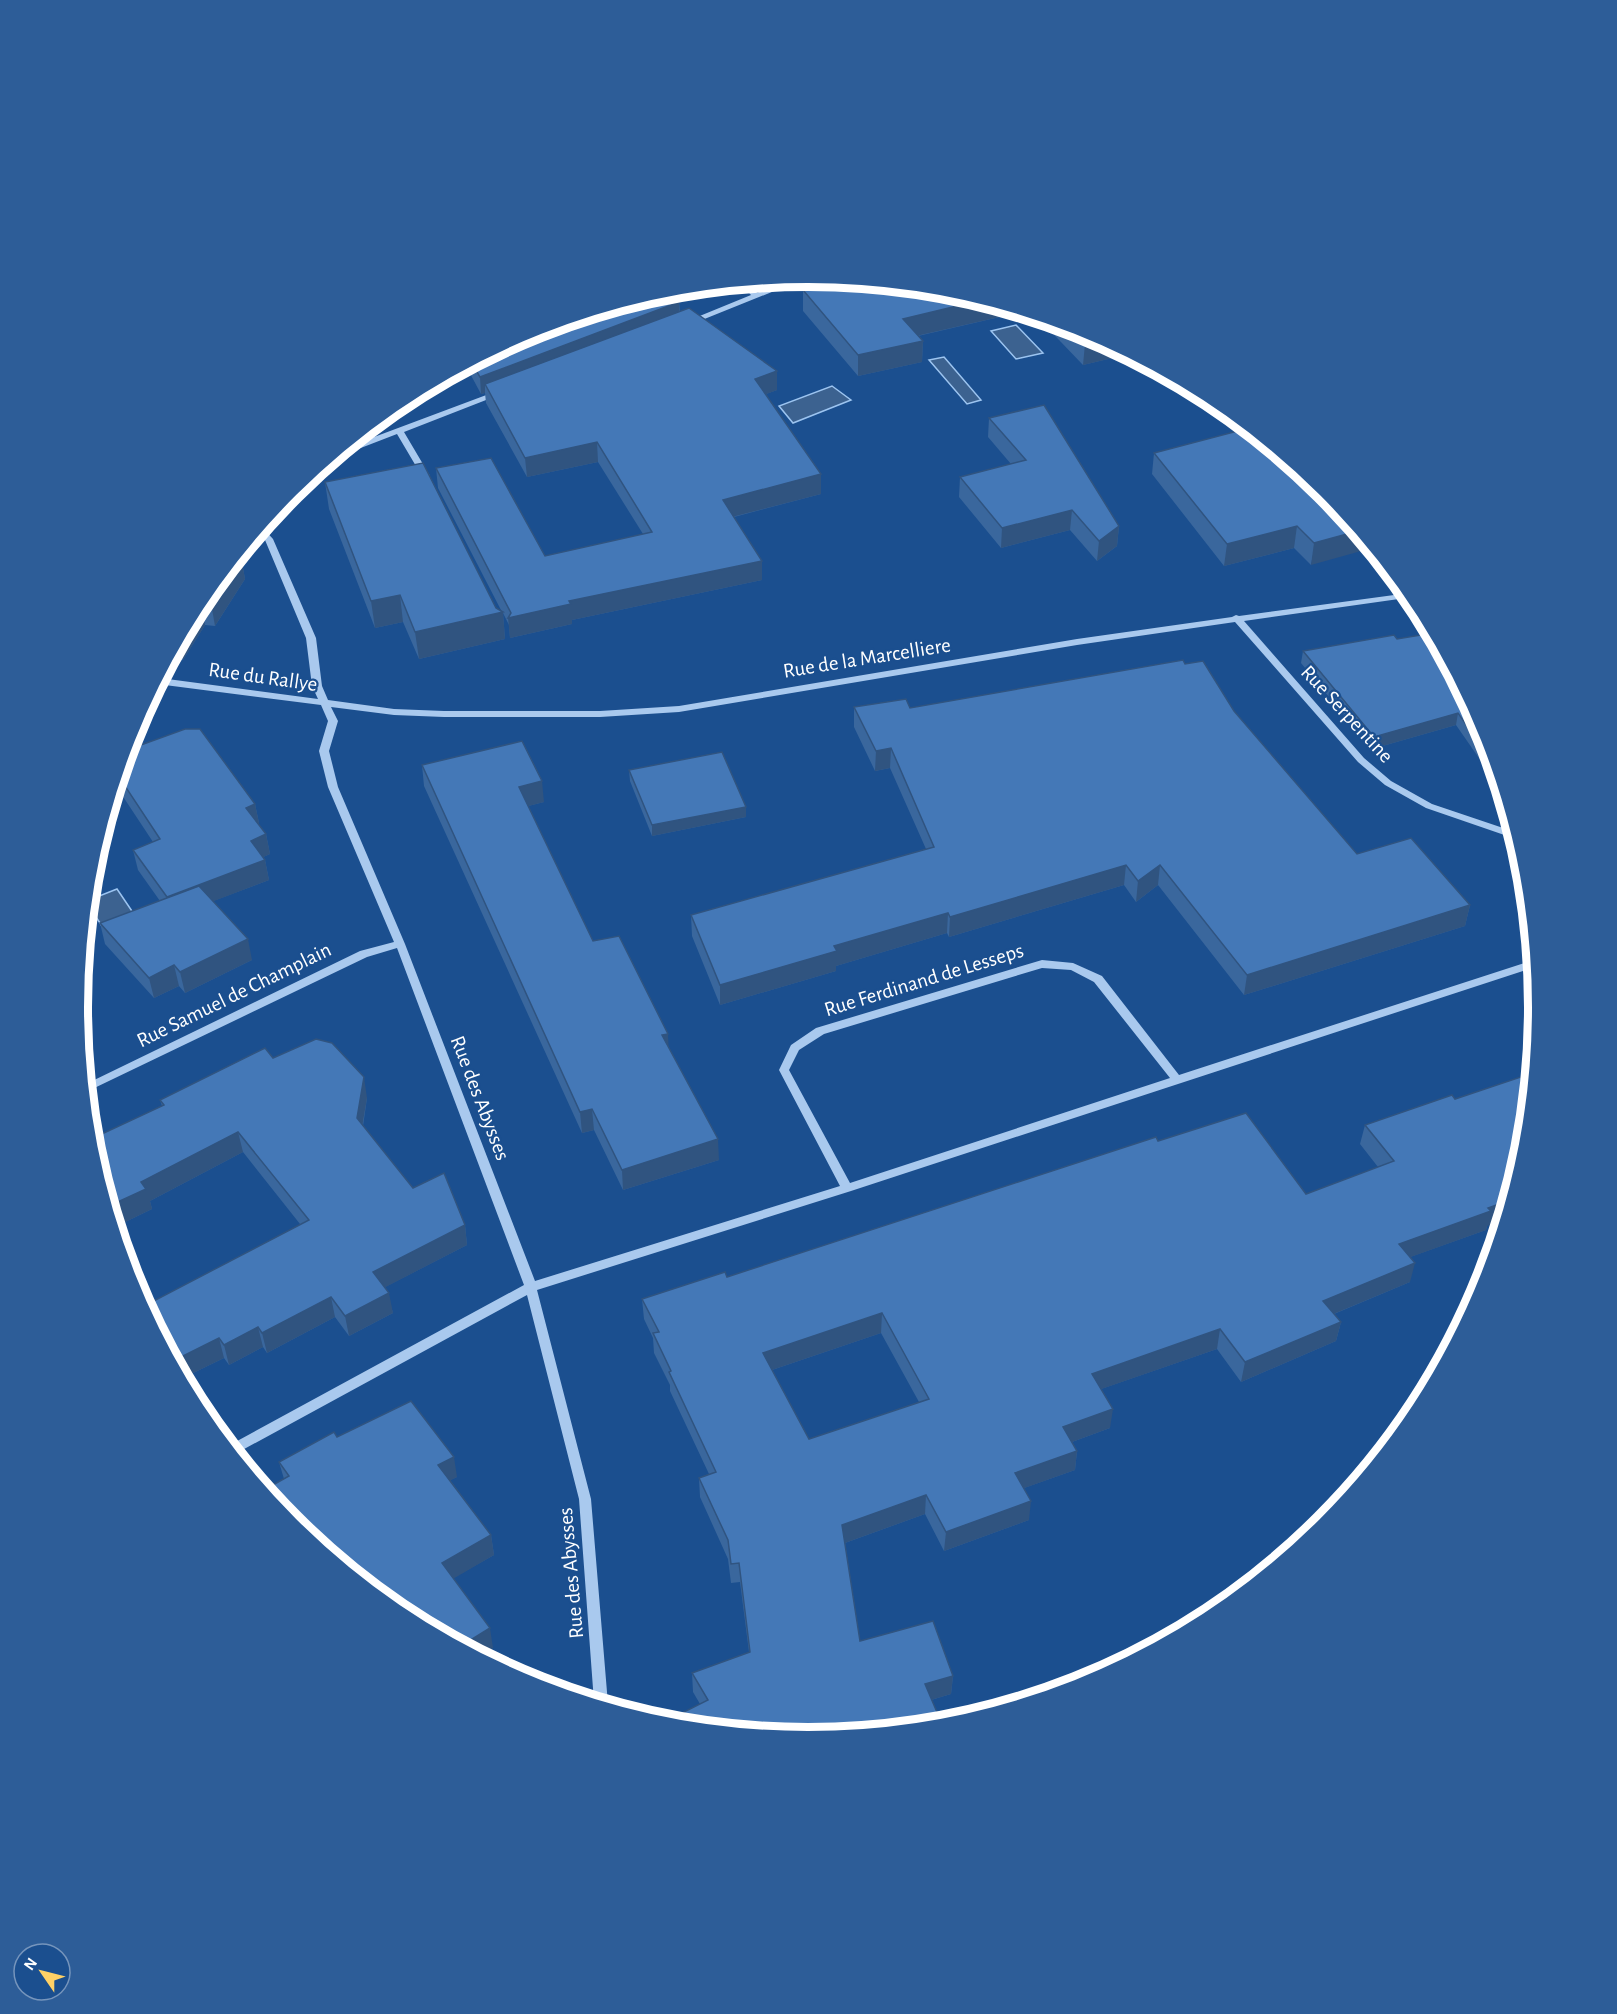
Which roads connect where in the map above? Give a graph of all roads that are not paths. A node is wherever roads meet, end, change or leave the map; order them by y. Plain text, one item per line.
1 (776, 288) edge
2 (750, 290) edge
3 (756, 296) junction
4 (685, 324) edge
5 (509, 390) edge
6 (399, 430) junction
7 (358, 446) edge
8 (432, 489) edge
9 (265, 535) edge
10 (1400, 597) edge
11 (1236, 618) junction
12 (167, 682) edge
13 (326, 704) junction
14 (1507, 833) edge
15 (400, 944) junction
16 (1527, 966) edge
17 (1176, 1079) junction
18 (93, 1085) edge
19 (847, 1188) junction
20 (531, 1287) junction
21 (238, 1446) edge
22 (600, 1696) edge

1 - 3 street
2 - 3 street
3 - 4 street
5 - 6 street
6 - 7 street
6 - 8 street
9 - 13 street, Rue des Abysses
10 - 11 street, Rue de la Marcelliere
11 - 13 street, Rue de la Marcelliere
11 - 14 street, Rue Serpentine
12 - 13 street, Rue du Rallye
13 - 15 street, Rue des Abysses
15 - 18 street, Rue Samuel de Champlain
15 - 20 street, Rue des Abysses
16 - 17 street
17 - 19 street
17 - 19 street, Rue Ferdinand de Lesseps
19 - 20 street
20 - 21 street
20 - 22 street, Rue des Abysses

